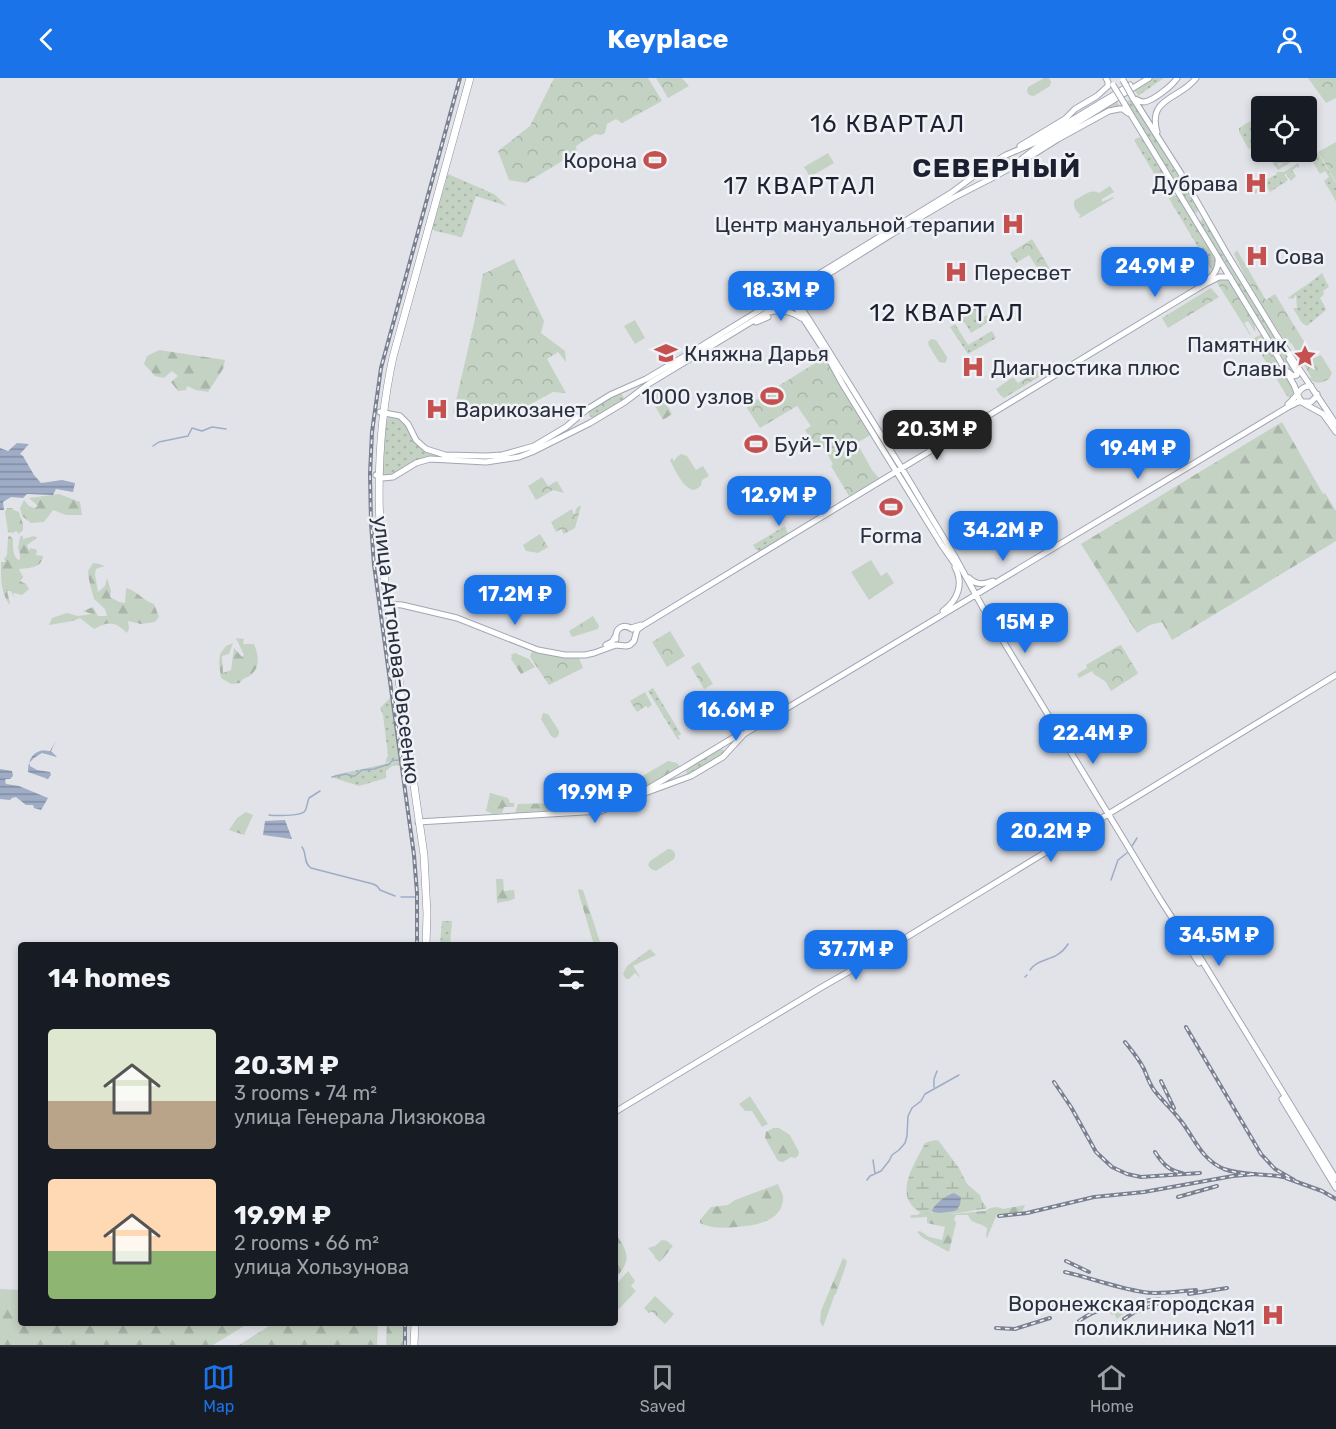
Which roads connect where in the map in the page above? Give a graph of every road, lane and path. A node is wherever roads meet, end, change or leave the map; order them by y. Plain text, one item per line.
1 (468, 78) edge
2 (1108, 78) edge
3 (1142, 78) edge
4 (1149, 78) edge
5 (1177, 78) edge
6 (1196, 78) edge
7 (1122, 79) edge
8 (1133, 98) junction
9 (460, 105) junction
10 (1134, 120) junction
11 (1159, 139) junction
12 (1009, 154) junction
13 (1014, 165) junction
14 (981, 170) junction
15 (986, 182) junction
16 (1198, 203) junction
17 (1189, 208) junction
18 (1211, 226) junction
19 (1202, 231) junction
20 (1218, 258) junction
21 (1230, 277) junction
22 (810, 285) junction
23 (790, 295) junction
24 (758, 317) junction
25 (768, 317) dead end
26 (808, 322) junction
27 (743, 326) junction
28 (1277, 336) junction
29 (1282, 365) junction
30 (1311, 386) junction
31 (620, 390) junction
32 (1298, 393) junction
33 (1317, 394) junction
34 (625, 402) junction
35 (1303, 403) junction
36 (589, 408) junction
37 (385, 413) junction
38 (598, 418) junction
39 (1336, 424) edge
40 (1336, 432) edge
41 (443, 457) junction
42 (899, 469) junction
43 (380, 477) junction
44 (941, 539) junction
45 (1063, 541) junction
46 (758, 555) junction
47 (950, 557) junction
48 (964, 574) junction
49 (995, 580) junction
50 (973, 595) junction
51 (389, 603) junction
52 (938, 614) junction
53 (631, 628) junction
54 (636, 635) junction
55 (615, 637) junction
56 (528, 645) junction
57 (621, 645) junction
58 (843, 673) junction
59 (1336, 675) edge
60 (720, 746) junction
61 (726, 754) junction
62 (685, 768) junction
63 (691, 776) junction
64 (656, 787) junction
65 (1109, 814) junction
66 (428, 820) junction
67 (419, 822) junction
68 (425, 942) edge
69 (1191, 951) dead end
70 (1232, 1013) junction
71 (618, 1110) edge
72 (1336, 1179) edge
73 (1336, 1188) edge
74 (413, 1326) edge
75 (413, 1345) edge

1 - 9 highway, улица Антонова-Овсеенко
2 - 10 main road, bridge
2 - 12 main road
3 - 12 main road
4 - 13 main road
5 - 8 main road
6 - 11 main road
7 - 8 main road, bridge
8 - 11 main road
9 - 37 highway, улица Антонова-Овсеенко
9 - 37 highway, улица Антонова-Овсеенко
10 - 13 main road
10 - 17 main road
11 - 16 main road
12 - 13 main road
12 - 14 main road
13 - 15 main road
14 - 15 main road
14 - 23 main road
15 - 22 main road
16 - 17 main road
16 - 18 main road
17 - 19 main road
18 - 19 main road
18 - 28 main road
19 - 20 main road
20 - 21 main road
20 - 42 main road
21 - 29 main road
21 - 42 main road
22 - 23 main road
22 - 26 main road
23 - 24 main road
23 - 26 main road
23 - 31 main road
24 - 26 main road
24 - 27 main road
25 - 27 main road
26 - 42 main road
27 - 34 main road
28 - 29 main road
28 - 30 main road
29 - 32 main road
30 - 32 main road
30 - 33 main road
31 - 34 main road
31 - 36 main road
32 - 35 main road
32 - 45 main road
33 - 35 main road
33 - 39 main road
34 - 38 main road
35 - 40 main road
35 - 45 main road
36 - 38 main road
36 - 41 main road
37 - 41 main road
37 - 43 highway, улица Антонова-Овсеенко
38 - 41 main road
41 - 43 main road
42 - 44 main road
42 - 46 main road
43 - 51 highway, улица Антонова-Овсеенко
43 - 51 highway, улица Антонова-Овсеенко
44 - 47 main road
44 - 48 main road
45 - 49 main road
45 - 50 main road
46 - 53 main road
46 - 54 main road
47 - 50 main road
47 - 52 main road
48 - 49 main road
48 - 50 main road
49 - 50 main road
50 - 52 main road
50 - 58 main road
50 - 65 main road
51 - 56 main road
51 - 67 highway, улица Антонова-Овсеенко
52 - 58 main road
53 - 54 main road
53 - 55 main road
54 - 57 main road
55 - 56 main road
55 - 57 main road
56 - 57 main road
58 - 60 main road
58 - 61 main road
59 - 65 main road
60 - 61 main road
60 - 62 main road
61 - 63 main road
62 - 63 main road
62 - 64 main road
63 - 64 main road
64 - 66 main road
65 - 70 main road
65 - 71 main road
66 - 67 main road
66 - 67 main road
67 - 68 highway, улица Антонова-Овсеенко
69 - 70 main road
70 - 72 main road
70 - 73 main road
74 - 75 highway

